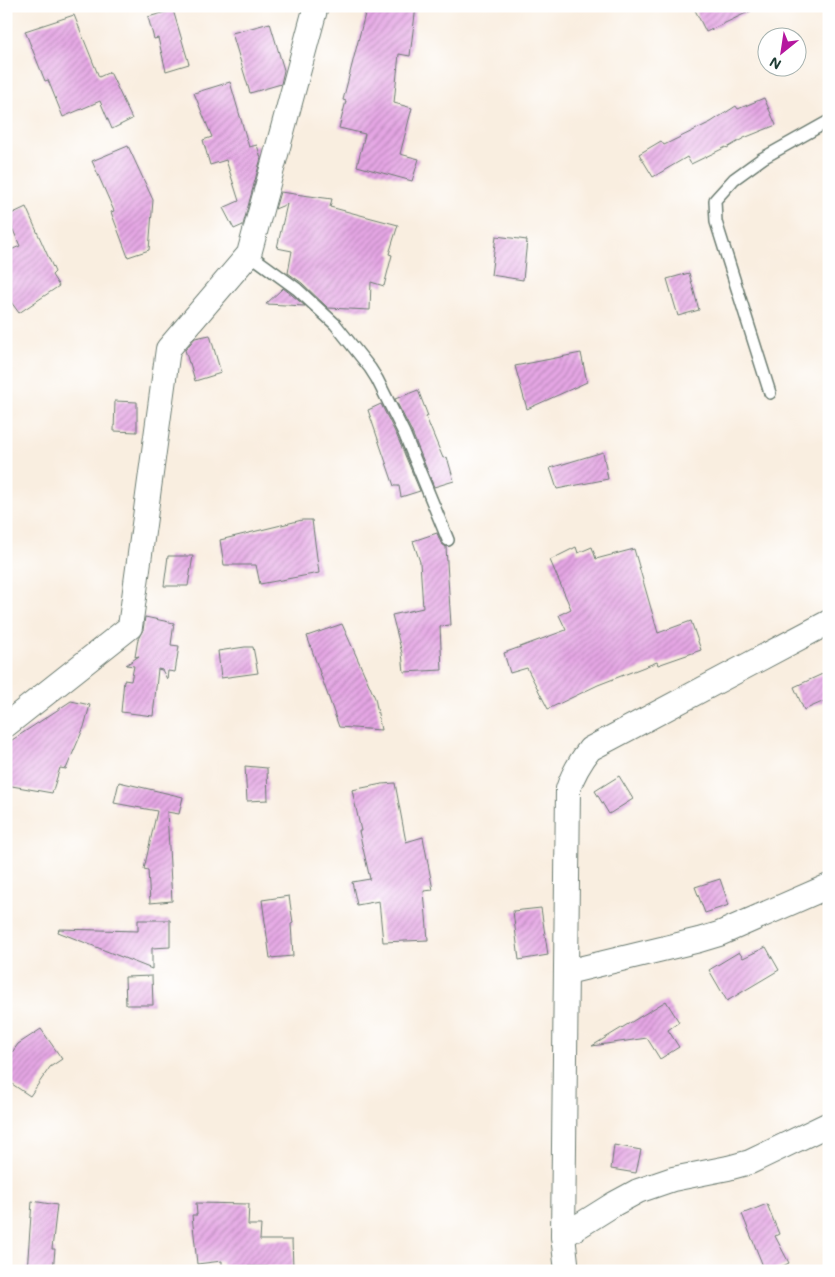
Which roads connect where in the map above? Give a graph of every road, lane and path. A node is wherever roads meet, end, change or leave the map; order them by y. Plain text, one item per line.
1 (316, 6) edge
2 (829, 121) edge
3 (249, 254) junction
4 (770, 393) dead end
5 (448, 540) dead end
6 (829, 622) edge
7 (6, 725) edge
8 (829, 886) edge
9 (567, 972) junction
10 (829, 1124) edge
11 (563, 1236) junction
12 (567, 1271) edge

1 - 3 street
2 - 4 lane
3 - 5 lane
3 - 7 street
6 - 9 street
8 - 9 street
9 - 11 street
10 - 11 street
11 - 12 street

